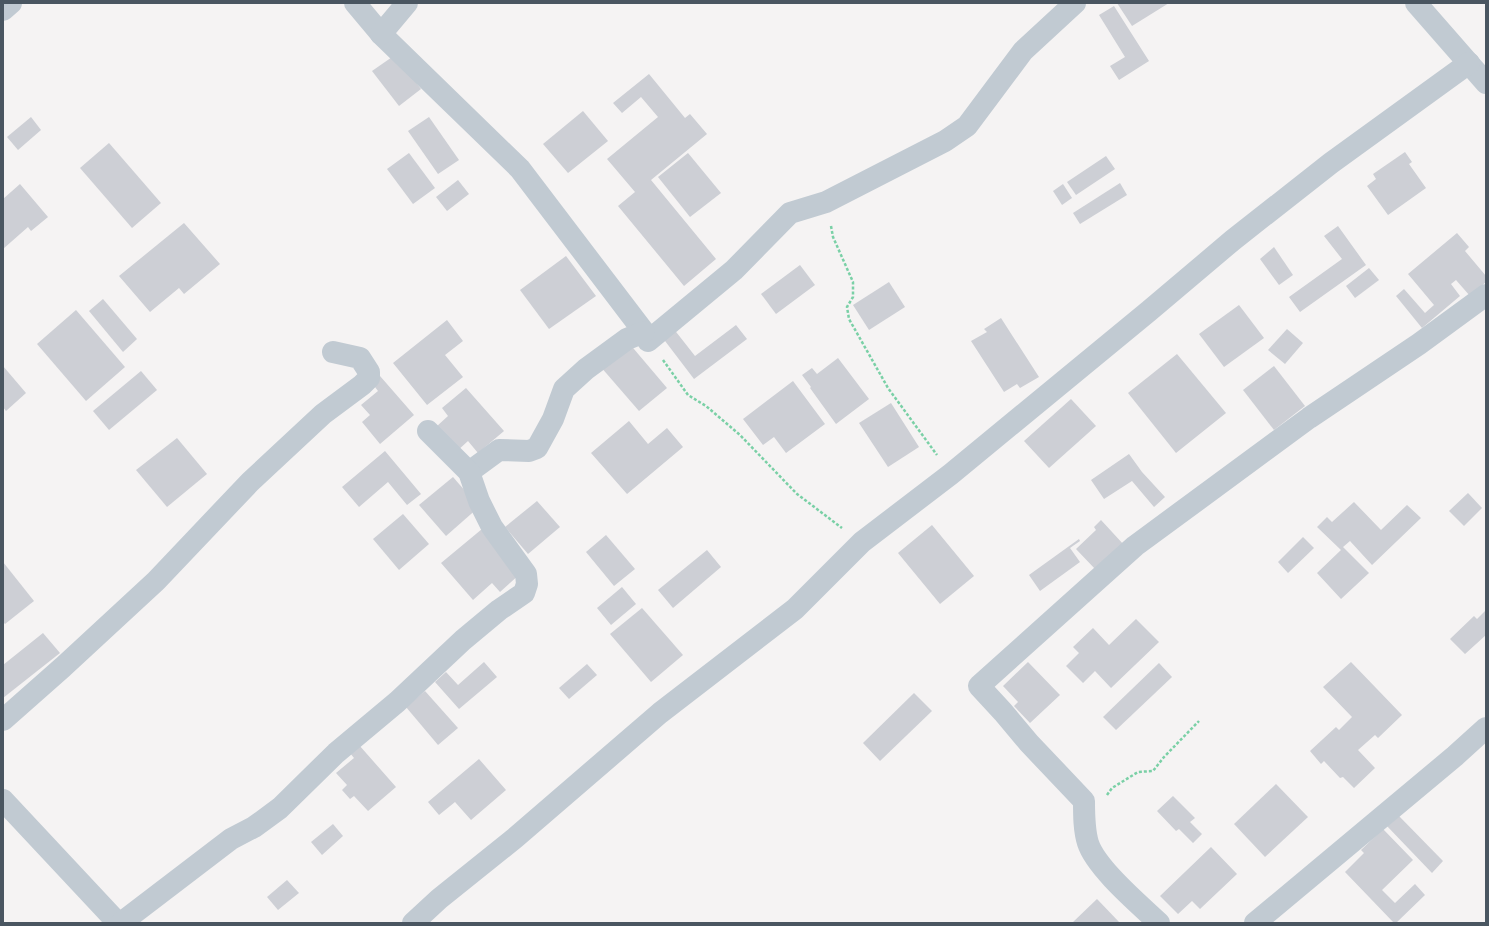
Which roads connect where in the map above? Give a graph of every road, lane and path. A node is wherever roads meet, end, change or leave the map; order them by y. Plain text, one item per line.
1 (12, 3) edge
2 (355, 3) edge
3 (408, 3) edge
4 (1075, 3) edge
5 (1416, 3) edge
6 (3, 10) edge
7 (381, 34) junction
8 (1469, 63) junction
9 (1486, 83) edge
10 (826, 202) junction
11 (1486, 295) edge
12 (646, 337) junction
13 (333, 352) dead end
14 (428, 431) dead end
15 (469, 472) junction
16 (951, 474) junction
17 (862, 542) junction
18 (3, 720) edge
19 (1199, 722) dead end
20 (1486, 728) edge
21 (3, 800) edge
22 (1085, 822) junction
23 (120, 923) edge
24 (412, 923) edge
25 (1159, 923) edge
26 (1255, 923) edge

1 - 6 street
2 - 7 street
3 - 7 street
4 - 10 street
5 - 8 street
7 - 12 street
8 - 9 street
8 - 16 street
10 - 12 street
10 - 16 path
11 - 22 street
12 - 15 street
12 - 17 path
13 - 18 street
14 - 15 street
15 - 23 street
16 - 17 street
17 - 24 street
19 - 22 path
20 - 26 street
21 - 23 street
22 - 25 street

